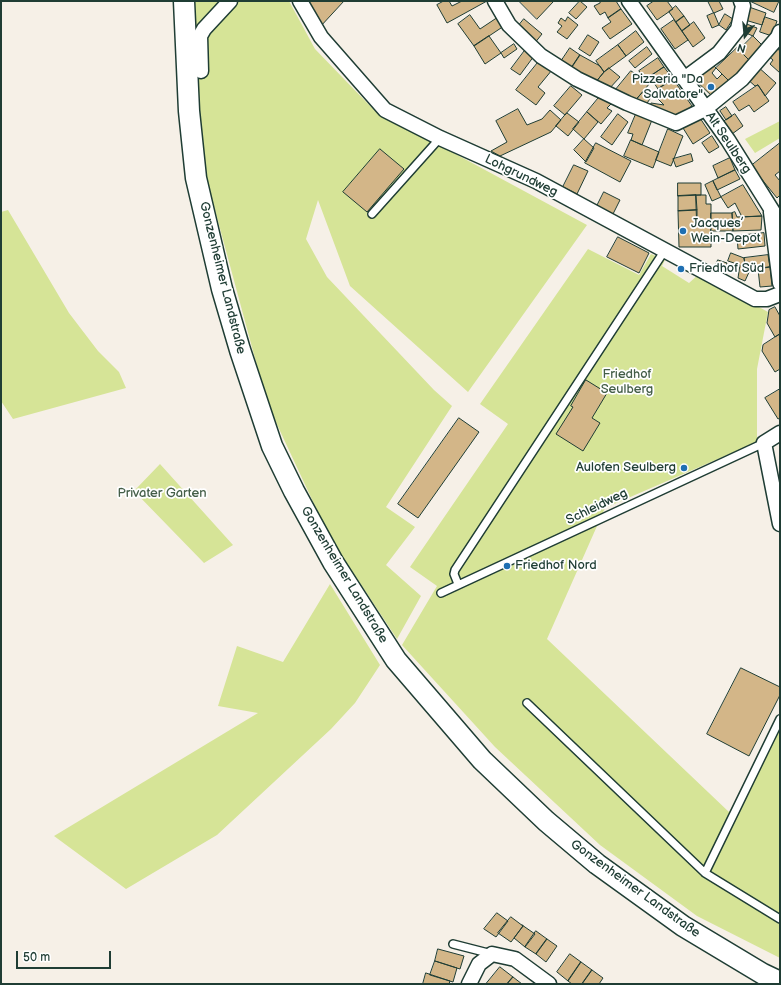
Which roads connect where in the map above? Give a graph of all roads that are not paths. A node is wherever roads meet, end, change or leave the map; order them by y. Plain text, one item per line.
1 (184, 1) edge
2 (230, 1) edge
3 (300, 1) edge
4 (495, 1) edge
5 (629, 1) edge
6 (741, 1) edge
7 (780, 32) edge
8 (201, 71) dead end
9 (684, 79) junction
10 (705, 109) junction
11 (440, 138) junction
12 (770, 207) junction
13 (372, 214) dead end
14 (780, 223) edge
15 (665, 250) junction
16 (780, 283) edge
17 (780, 294) edge
18 (780, 433) edge
19 (764, 443) junction
20 (780, 524) edge
21 (458, 584) junction
22 (441, 593) dead end
23 (526, 703) dead end
24 (780, 718) edge
25 (705, 873) junction
26 (780, 919) edge
27 (453, 944) dead end
28 (492, 954) junction
29 (780, 982) edge
30 (469, 984) edge
31 (549, 984) edge

1 - 29 street, Gonzenheimer Landstraße
2 - 8 street
3 - 11 street, Lohgrundweg
4 - 10 street
5 - 9 street, Alt Seulberg
6 - 9 street
7 - 10 street
9 - 10 street, Alt Seulberg
10 - 12 street, Alt Seulberg
11 - 13 lane
11 - 15 street, Lohgrundweg
12 - 14 street, Alt Seulberg
12 - 16 street, Alt Seulberg
15 - 17 street, Lohgrundweg
15 - 21 lane
18 - 19 street
19 - 20 street
19 - 21 lane, Schleidweg
21 - 22 lane, Schleidweg
23 - 25 lane
24 - 25 lane
25 - 26 lane
27 - 28 lane
28 - 30 street
28 - 31 street

